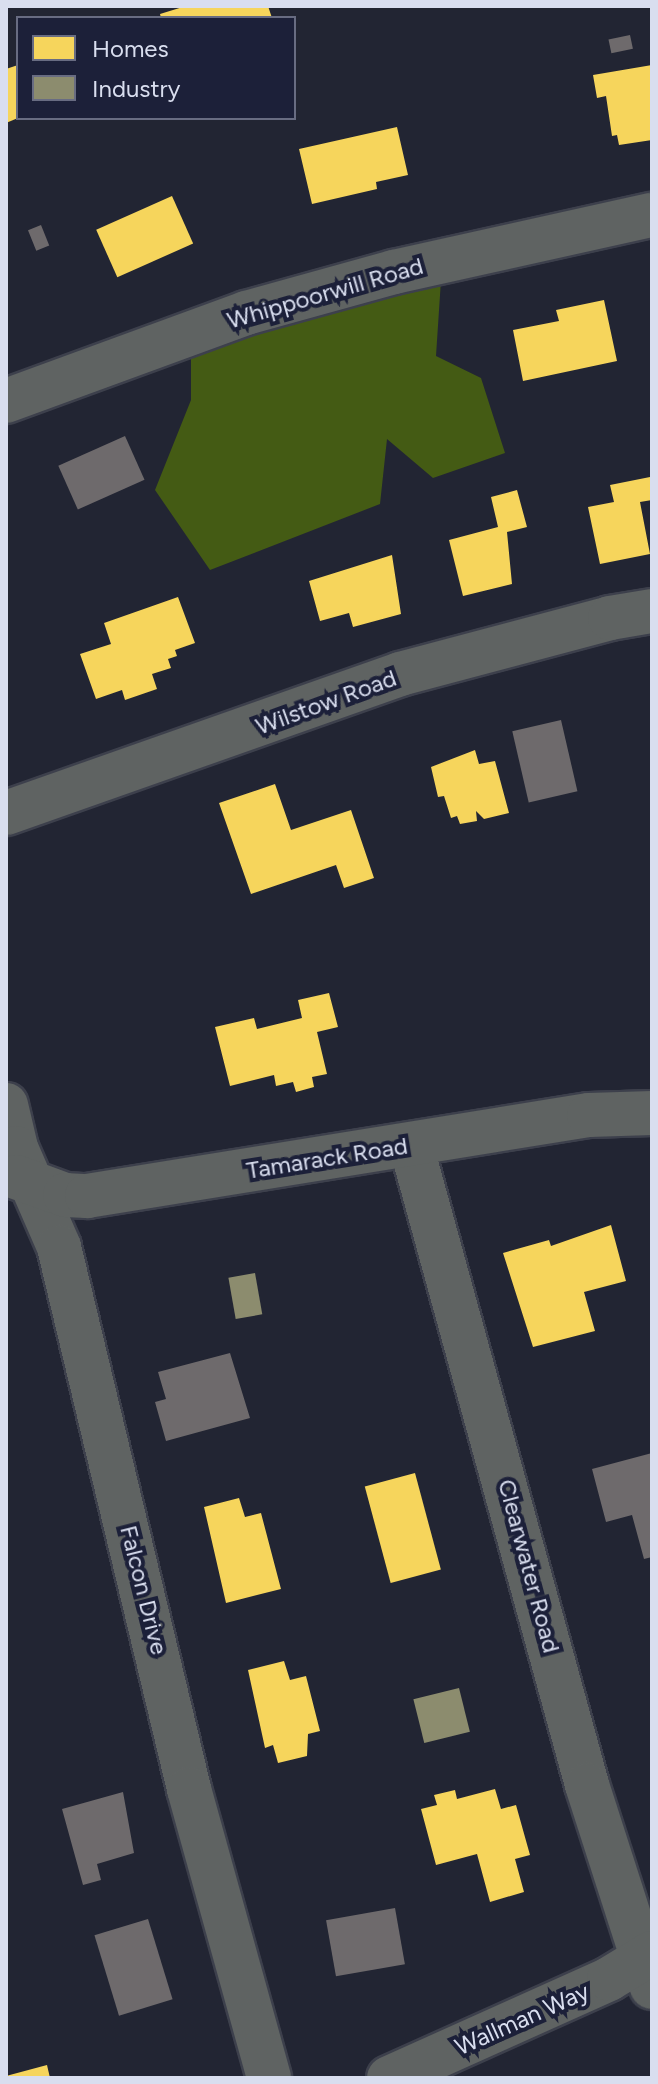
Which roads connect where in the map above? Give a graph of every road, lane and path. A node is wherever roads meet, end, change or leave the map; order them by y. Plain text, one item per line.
1 (652, 215) edge
2 (6, 401) edge
3 (652, 611) edge
4 (6, 813) edge
5 (6, 1105) edge
6 (652, 1113) edge
7 (411, 1145) junction
8 (20, 1178) edge
9 (649, 1967) edge
10 (269, 2078) edge
11 (389, 2078) edge

1 - 2 street, Whippoorwill Road
3 - 4 street, Wilstow Road
5 - 8 street, Falcon Drive
6 - 7 street, Tamarack Road
7 - 8 street, Tamarack Road
7 - 9 street, Clearwater Road
8 - 10 street, Falcon Drive
9 - 11 street, Wallman Way

